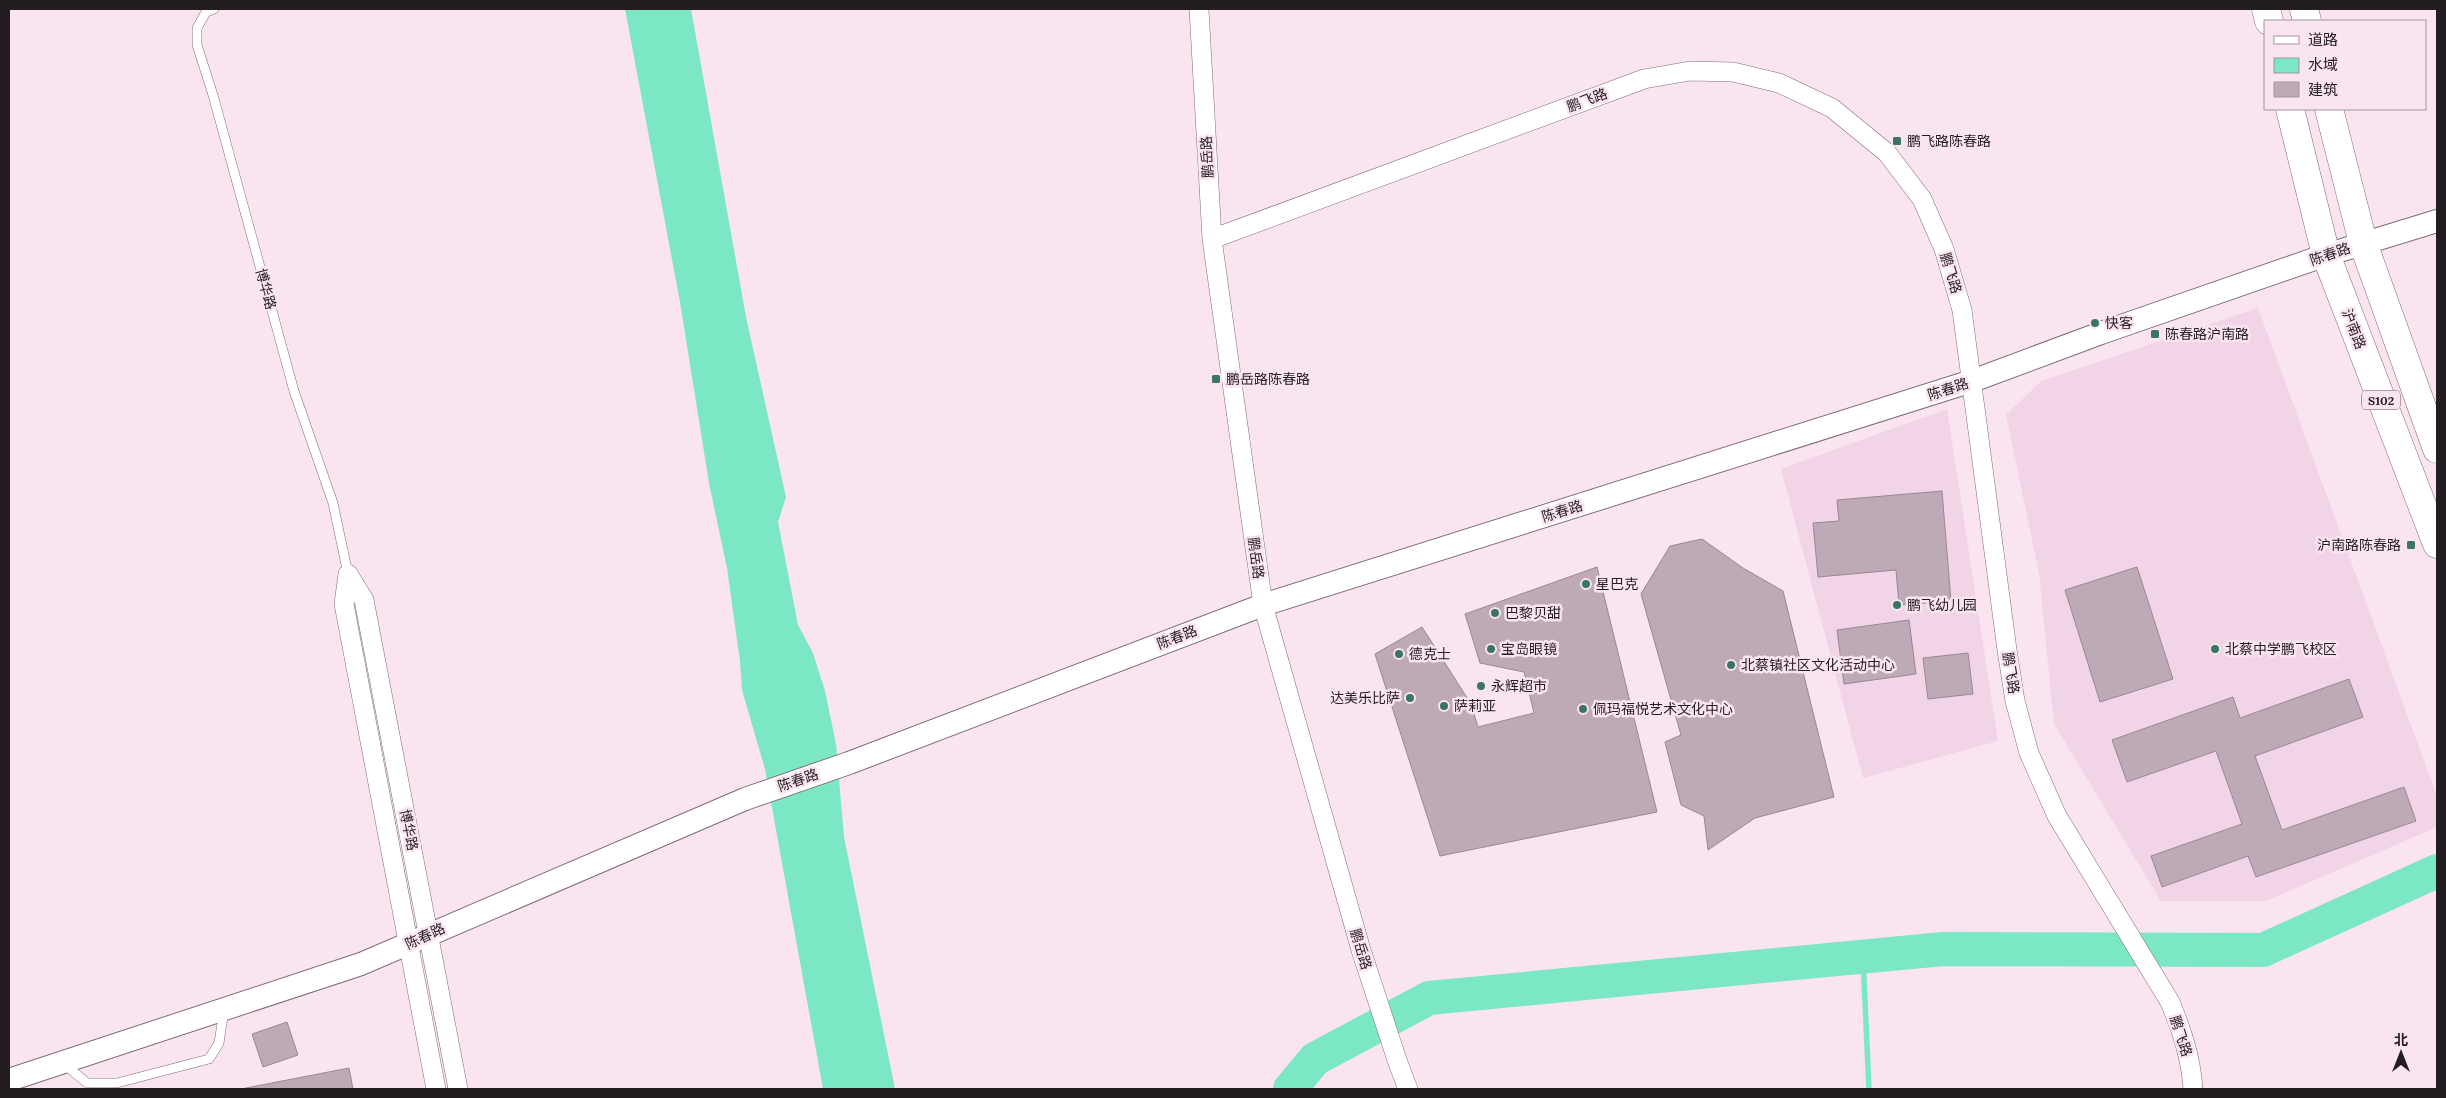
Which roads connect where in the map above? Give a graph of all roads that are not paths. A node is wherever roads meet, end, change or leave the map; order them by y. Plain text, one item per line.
1 (214, 9) edge
2 (1199, 9) edge
3 (2290, 110) edge
4 (2329, 110) edge
5 (2437, 221) edge
6 (1212, 239) junction
7 (2363, 243) junction
8 (2326, 255) junction
9 (1972, 381) junction
10 (2437, 449) edge
11 (2437, 544) edge
12 (348, 574) joint
13 (1263, 605) junction
14 (419, 939) junction
15 (225, 1009) junction
16 (62, 1063) junction
17 (9, 1080) edge
18 (436, 1089) edge
19 (458, 1089) edge
20 (1408, 1089) edge
21 (2193, 1089) edge

1 - 12 lane, 博华路
2 - 6 street, 鹏岳路
3 - 8 main road, 沪南路 / S102
4 - 7 main road, S102
5 - 7 street, 陈春路
6 - 9 street, 鹏飞路
6 - 13 street, 鹏岳路
7 - 8 street, 陈春路
7 - 10 main road, S102
8 - 9 street, 陈春路
8 - 11 main road, 沪南路 / S102
9 - 13 street, 陈春路
9 - 21 street, 鹏飞路
12 - 14 street, 博华路
13 - 14 street, 陈春路
13 - 20 street, 鹏岳路
14 - 15 street, 陈春路
14 - 18 street, 博华路
14 - 19 street, 博华路
15 - 16 street, 陈春路
15 - 16 lane
16 - 17 street, 陈春路

